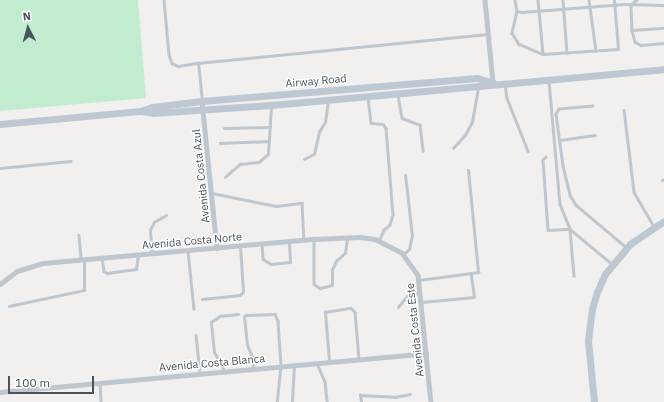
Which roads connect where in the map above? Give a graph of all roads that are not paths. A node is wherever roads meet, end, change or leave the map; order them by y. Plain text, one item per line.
1 (164, 0) edge
2 (485, 0) edge
3 (515, 0) edge
4 (538, 0) edge
5 (563, 0) edge
6 (589, 0) edge
7 (614, 0) edge
8 (637, 0) edge
9 (614, 5) junction
10 (631, 5) junction
11 (664, 5) edge
12 (590, 7) junction
13 (564, 9) junction
14 (517, 11) junction
15 (539, 11) junction
16 (664, 28) edge
17 (632, 30) junction
18 (488, 34) junction
19 (664, 43) edge
20 (596, 51) junction
21 (567, 53) junction
22 (542, 54) junction
23 (198, 64) junction
24 (664, 69) edge
25 (548, 78) junction
26 (505, 82) junction
27 (493, 83) junction
28 (478, 87) junction
29 (398, 95) junction
30 (368, 97) junction
31 (328, 100) junction
32 (202, 101) junction
33 (272, 105) junction
34 (593, 106) dead end
35 (203, 110) junction
36 (624, 110) dead end
37 (140, 111) junction
38 (0, 124) edge
39 (270, 127) junction
40 (224, 128) dead end
41 (595, 135) dead end
42 (560, 140) junction
43 (269, 141) junction
44 (220, 143) dead end
45 (453, 148) dead end
46 (424, 151) dead end
47 (528, 151) dead end
48 (546, 157) dead end
49 (304, 159) dead end
50 (71, 161) dead end
51 (0, 168) edge
52 (468, 170) dead end
53 (405, 175) dead end
54 (224, 177) dead end
55 (212, 193) junction
56 (166, 215) dead end
57 (664, 221) edge
58 (654, 226) junction
59 (570, 229) junction
60 (79, 235) dead end
61 (347, 238) junction
62 (314, 239) junction
63 (304, 240) junction
64 (379, 241) junction
65 (289, 242) junction
66 (262, 244) junction
67 (390, 245) joint
68 (240, 246) junction
69 (626, 247) junction
70 (217, 248) junction
71 (188, 251) junction
72 (152, 254) junction
73 (404, 254) junction
74 (138, 255) junction
75 (102, 258) junction
76 (83, 260) junction
77 (612, 264) junction
78 (471, 275) junction
79 (574, 276) dead end
80 (419, 280) junction
81 (0, 284) edge
82 (421, 293) junction
83 (202, 299) dead end
84 (422, 302) junction
85 (10, 306) dead end
86 (398, 307) dead end
87 (194, 309) dead end
88 (238, 314) dead end
89 (196, 334) dead end
90 (426, 353) junction
91 (360, 359) junction
92 (329, 362) junction
93 (317, 363) junction
94 (294, 365) junction
95 (281, 366) junction
96 (253, 369) junction
97 (224, 372) junction
98 (200, 374) junction
99 (100, 383) junction
100 (0, 392) edge
101 (410, 394) dead end
102 (101, 402) edge
103 (277, 402) edge
104 (292, 402) edge
105 (327, 402) edge
106 (361, 402) edge
107 (431, 402) edge
108 (594, 402) edge

1 - 23 lane
2 - 18 street
3 - 14 lane
4 - 15 lane
5 - 13 lane
6 - 12 lane
7 - 9 lane
8 - 10 lane
9 - 10 lane
9 - 12 lane
9 - 20 lane
10 - 11 lane
10 - 17 lane
12 - 13 lane
12 - 20 lane
13 - 15 lane
13 - 21 lane
14 - 15 lane
14 - 22 lane
15 - 22 lane
16 - 17 lane
17 - 19 lane
18 - 23 lane
18 - 27 street
20 - 21 lane
21 - 22 lane
23 - 32 lane
24 - 25 street, Airway Road
25 - 26 street, Airway Road
25 - 59 lane
26 - 27 street, Airway Road
26 - 47 lane
27 - 28 street, Airway Road
27 - 32 street, Airway Road
28 - 29 street, Airway Road
28 - 45 lane
29 - 30 street, Airway Road
29 - 46 lane
30 - 31 street, Airway Road
30 - 64 lane
31 - 33 street, Airway Road
31 - 49 lane
32 - 35 street, Avenida Costa Azul
32 - 37 street, Airway Road
33 - 35 street, Airway Road
33 - 39 lane
34 - 42 lane
35 - 37 street, Airway Road
35 - 55 street, Avenida Costa Azul
36 - 58 lane
37 - 38 street, Airway Road
39 - 40 lane
39 - 43 lane
41 - 42 lane
42 - 69 lane
43 - 44 lane
43 - 54 lane
48 - 59 lane
50 - 51 lane
52 - 78 lane
53 - 73 lane
55 - 63 lane
55 - 70 street, Avenida Costa Azul
56 - 72 lane
57 - 58 street
58 - 69 street
59 - 77 lane
59 - 79 lane
60 - 76 lane
61 - 62 street, Avenida Costa Norte
61 - 62 lane
61 - 64 street, Avenida Costa Norte
62 - 63 street, Avenida Costa Norte
63 - 65 street, Avenida Costa Norte
64 - 67 street, Avenida Costa Norte
65 - 66 street, Avenida Costa Norte
65 - 66 lane
66 - 68 street, Avenida Costa Norte
67 - 73 street, Avenida Costa Este
68 - 70 street, Avenida Costa Norte
68 - 83 lane
69 - 77 street
70 - 71 street, Avenida Costa Norte
71 - 72 street, Avenida Costa Norte
71 - 87 lane
72 - 74 street, Avenida Costa Norte
73 - 80 street, Avenida Costa Este
74 - 75 street, Avenida Costa Norte
74 - 75 lane
75 - 76 street, Avenida Costa Norte
76 - 81 street, Avenida Costa Norte
76 - 85 lane
77 - 108 street
78 - 80 lane
78 - 84 lane
80 - 82 street, Avenida Costa Este
82 - 84 street, Avenida Costa Este
82 - 86 lane
84 - 90 street, Avenida Costa Este
88 - 97 lane
89 - 98 lane
90 - 91 street, Avenida Costa Blanca
90 - 107 street, Avenida Costa Este
91 - 92 street, Avenida Costa Blanca
91 - 92 lane
92 - 93 street, Avenida Costa Blanca
93 - 94 street, Avenida Costa Blanca
93 - 105 lane
94 - 95 street, Avenida Costa Blanca
94 - 104 lane
95 - 96 street, Avenida Costa Blanca
95 - 96 lane
95 - 103 lane
96 - 97 street, Avenida Costa Blanca
97 - 98 street, Avenida Costa Blanca
98 - 99 street, Avenida Costa Blanca
99 - 100 street, Avenida Costa Blanca
99 - 102 lane
101 - 106 lane

